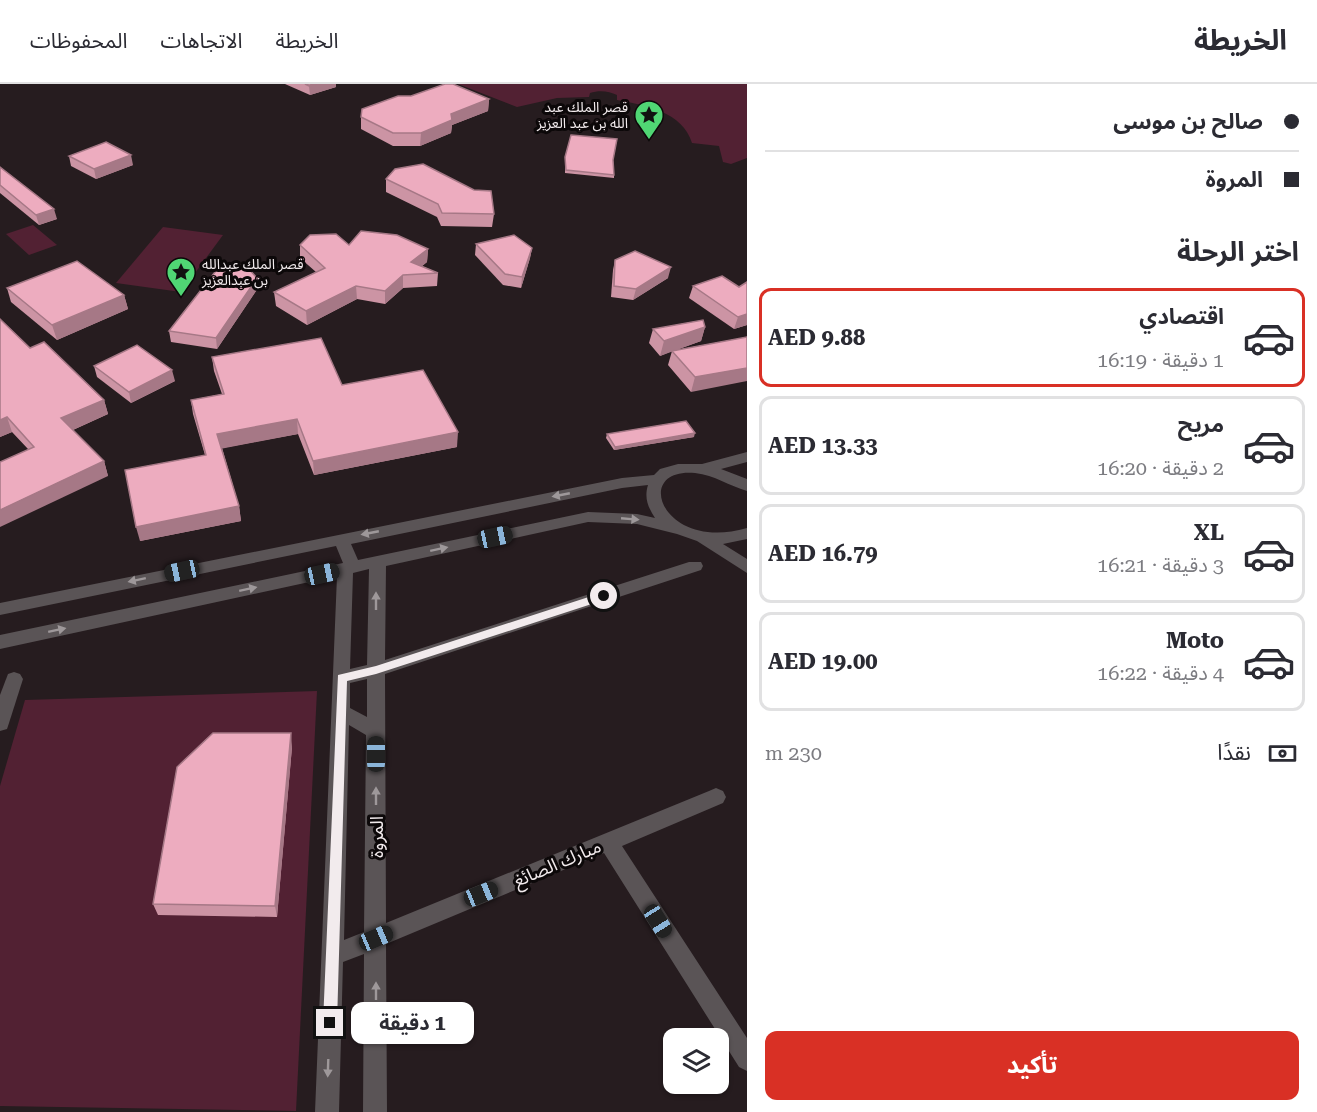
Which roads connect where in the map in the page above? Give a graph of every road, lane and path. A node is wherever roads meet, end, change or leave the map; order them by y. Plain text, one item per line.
1 (747, 457) edge
2 (706, 468) junction
3 (660, 479) junction
4 (747, 486) edge
5 (681, 530) junction
6 (747, 533) edge
7 (700, 537) junction
8 (341, 538) junction
9 (378, 561) junction
10 (695, 566) dead end
11 (747, 567) edge
12 (349, 568) junction
13 (0, 609) edge
14 (0, 642) edge
15 (376, 670) junction
16 (342, 678) junction
17 (14, 679) dead end
18 (341, 712) junction
19 (0, 723) edge
20 (376, 731) junction
21 (716, 797) dead end
22 (608, 842) junction
23 (376, 938) junction
24 (332, 956) junction
25 (747, 1059) edge
26 (327, 1112) edge
27 (375, 1112) edge

1 - 2 street
2 - 3 street
2 - 4 street
3 - 5 street
3 -> 8 street
5 - 7 street
9 -> 5 street
6 - 7 street
7 - 11 street
8 - 12 street
8 -> 13 street
9 - 12 street
15 -> 9 street, المروة
10 - 15 street
14 -> 12 street
12 - 16 street
15 - 16 street
15 - 20 street, المروة
16 - 18 street
17 - 19 street
18 - 20 street
18 - 24 street
23 -> 20 street, المروة
21 - 22 street, مبارك الصائغ
22 - 23 street, مبارك الصائغ
22 - 25 street
23 - 24 street, مبارك الصائغ
27 -> 23 street, المروة
24 -> 26 street

